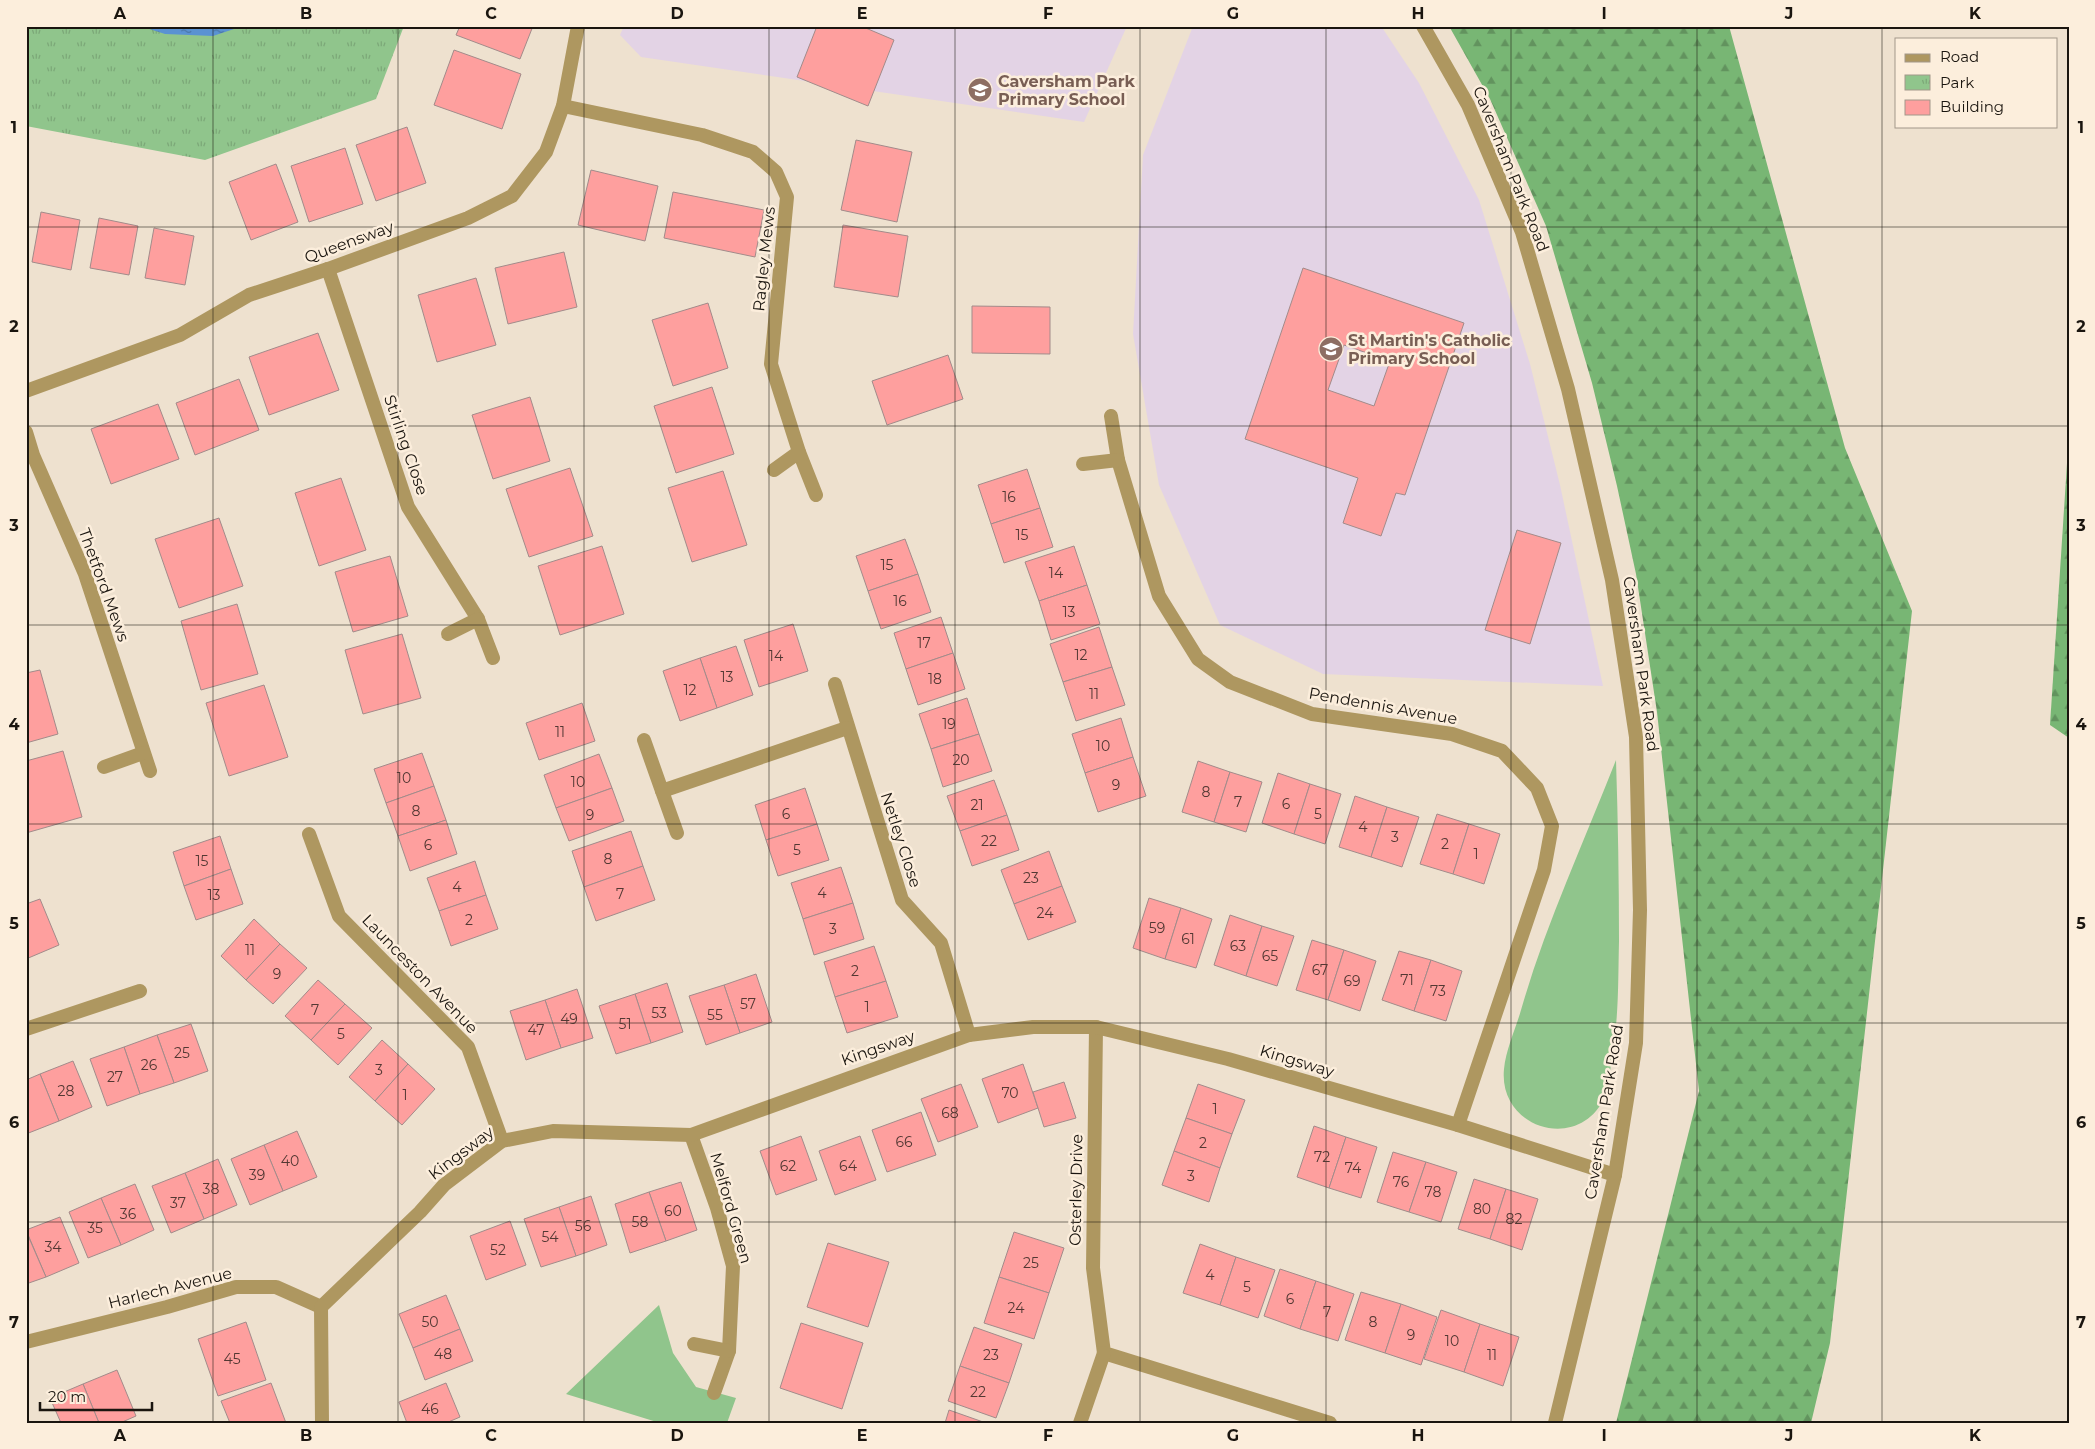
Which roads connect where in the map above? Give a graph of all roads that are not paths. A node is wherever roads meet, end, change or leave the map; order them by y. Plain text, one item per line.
1 (578, 26) edge
2 (1423, 26) edge
3 (563, 106) junction
4 (328, 268) junction
5 (26, 391) edge
6 (1111, 416) dead end
7 (26, 432) edge
8 (799, 452) junction
9 (1118, 460) junction
10 (1083, 464) dead end
11 (774, 470) dead end
12 (816, 495) dead end
13 (478, 619) junction
14 (448, 634) dead end
15 (493, 658) dead end
16 (835, 684) dead end
17 (847, 728) junction
18 (644, 740) dead end
19 (143, 753) junction
20 (104, 767) dead end
21 (150, 772) dead end
22 (662, 791) junction
23 (678, 833) dead end
24 (309, 834) dead end
25 (140, 991) dead end
26 (1096, 1027) junction
27 (26, 1028) edge
28 (969, 1035) junction
29 (1458, 1125) junction
30 (691, 1135) junction
31 (502, 1141) junction
32 (1615, 1175) junction
33 (321, 1308) junction
34 (26, 1342) edge
35 (694, 1344) dead end
36 (729, 1351) junction
37 (1104, 1353) junction
38 (714, 1392) dead end
39 (322, 1423) edge
40 (1080, 1423) edge
41 (1330, 1423) edge
42 (1555, 1423) edge

1 - 3 street, Queensway
2 - 32 street, Caversham Park Road
3 - 4 street, Queensway
3 - 8 street, Ragley Mews
4 - 5 street, Queensway
4 - 13 street, Stirling Close
6 - 9 street, Pendennis Avenue
7 - 19 street, Thetford Mews
8 - 11 street
8 - 12 street, Ragley Mews
9 - 10 street
9 - 29 street, Pendennis Avenue
13 - 14 street
13 - 15 street, Stirling Close
16 - 17 street, Netley Close
17 - 22 street
17 - 28 street, Netley Close
18 - 22 street
19 - 20 street
19 - 21 street, Thetford Mews
22 - 23 street
24 - 31 street, Launceston Avenue
25 - 27 street
26 - 28 street, Kingsway
26 - 29 street, Kingsway
26 - 37 street, Osterley Drive
28 - 30 street, Kingsway
29 - 32 street, Kingsway
30 - 31 street, Kingsway
30 - 36 street, Melford Green
31 - 33 street, Kingsway
32 - 42 street, Caversham Park Road
33 - 34 street, Harlech Avenue
33 - 39 street
35 - 36 street
36 - 38 street, Melford Green
37 - 40 street, Osterley Drive
37 - 41 street

